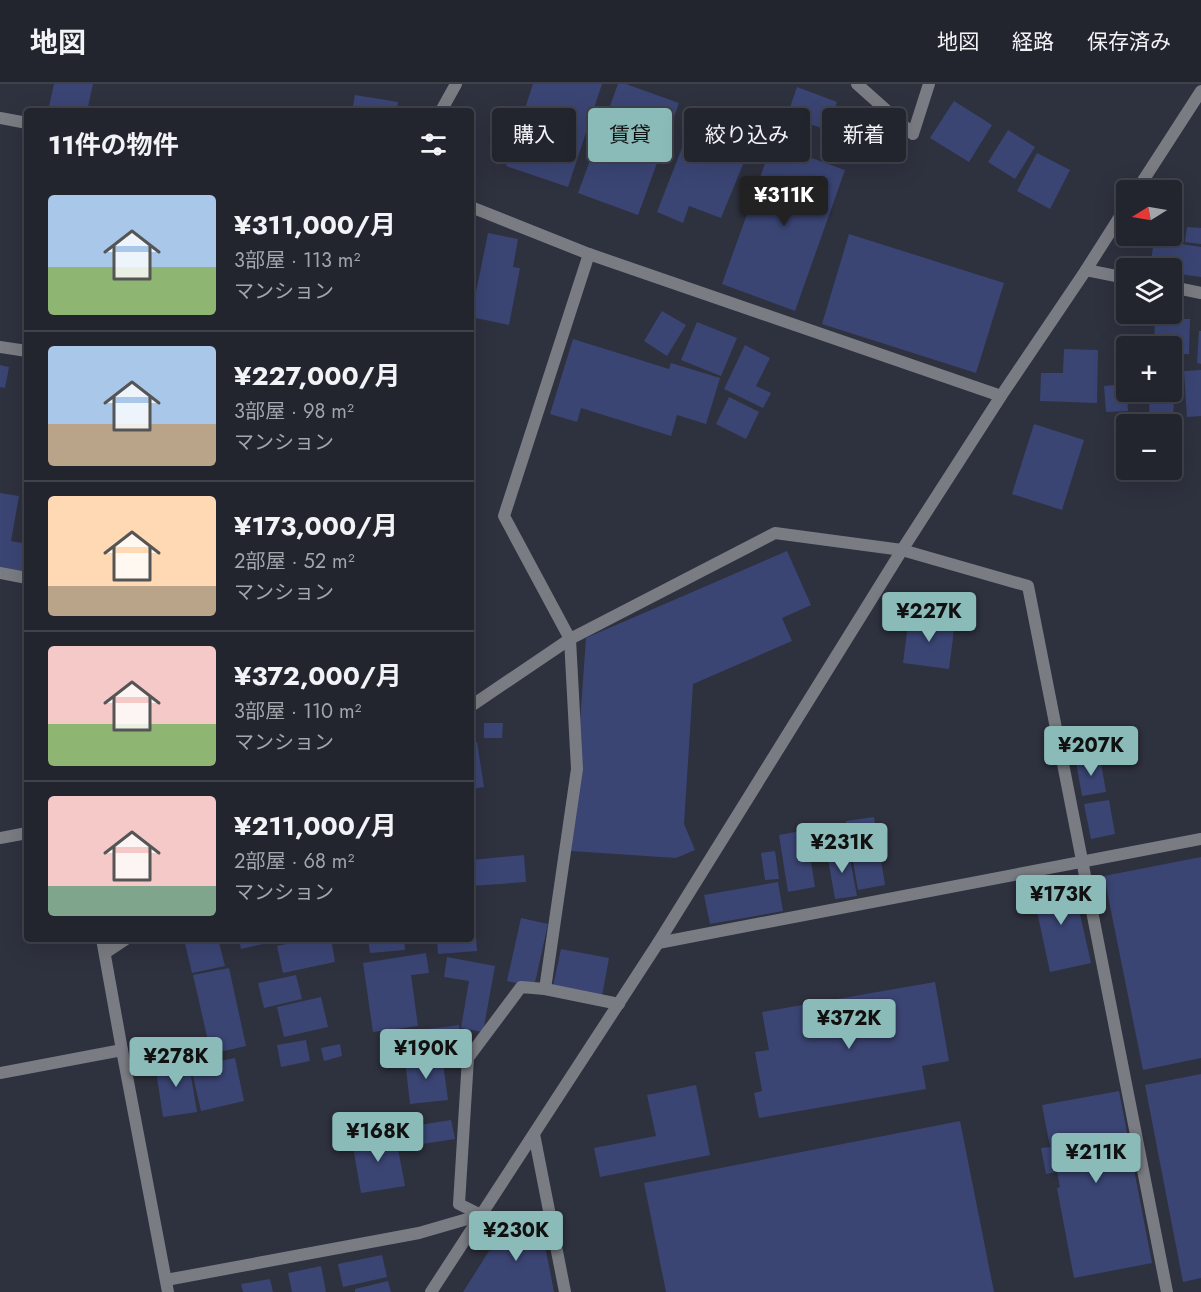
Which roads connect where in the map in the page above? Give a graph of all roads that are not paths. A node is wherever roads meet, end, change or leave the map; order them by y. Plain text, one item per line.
1 (456, 84) edge
2 (857, 84) edge
3 (929, 84) edge
4 (1201, 90) edge
5 (443, 108) edge
6 (0, 118) edge
7 (24, 122) edge
8 (1143, 180) edge
9 (474, 208) edge
10 (1116, 223) edge
11 (589, 254) junction
12 (1086, 270) junction
13 (1116, 276) edge
14 (1182, 289) edge
15 (1201, 293) edge
16 (0, 346) edge
17 (24, 350) edge
18 (1001, 396) junction
19 (902, 550) junction
20 (0, 573) edge
21 (24, 577) edge
22 (570, 639) junction
23 (474, 704) edge
24 (24, 833) edge
25 (0, 838) edge
26 (1201, 839) edge
27 (1083, 862) junction
28 (103, 942) edge
29 (122, 942) edge
30 (658, 943) junction
31 (105, 953) junction
32 (545, 989) junction
33 (619, 1004) junction
34 (122, 1050) junction
35 (0, 1073) edge
36 (534, 1134) junction
37 (480, 1215) junction
38 (167, 1286) edge
39 (431, 1292) edge
40 (565, 1292) edge
41 (1167, 1292) edge

1 - 5 street
2 - 3 street
4 - 8 street
6 - 7 street
9 - 11 street
10 - 12 street
11 - 18 street
11 - 22 street
12 - 13 street
12 - 18 street
14 - 15 street
16 - 17 street
18 - 19 street
19 - 22 street
19 - 27 street
19 - 30 street
20 - 21 street
22 - 23 street
22 - 32 street
24 - 25 street
26 - 27 street
27 - 30 street
27 - 41 street
28 - 31 street
29 - 31 street
30 - 33 street
31 - 34 street
32 - 33 street
32 - 37 street
33 - 36 street
34 - 35 street
34 - 38 street
36 - 37 street
36 - 40 street
37 - 38 street
37 - 39 street

